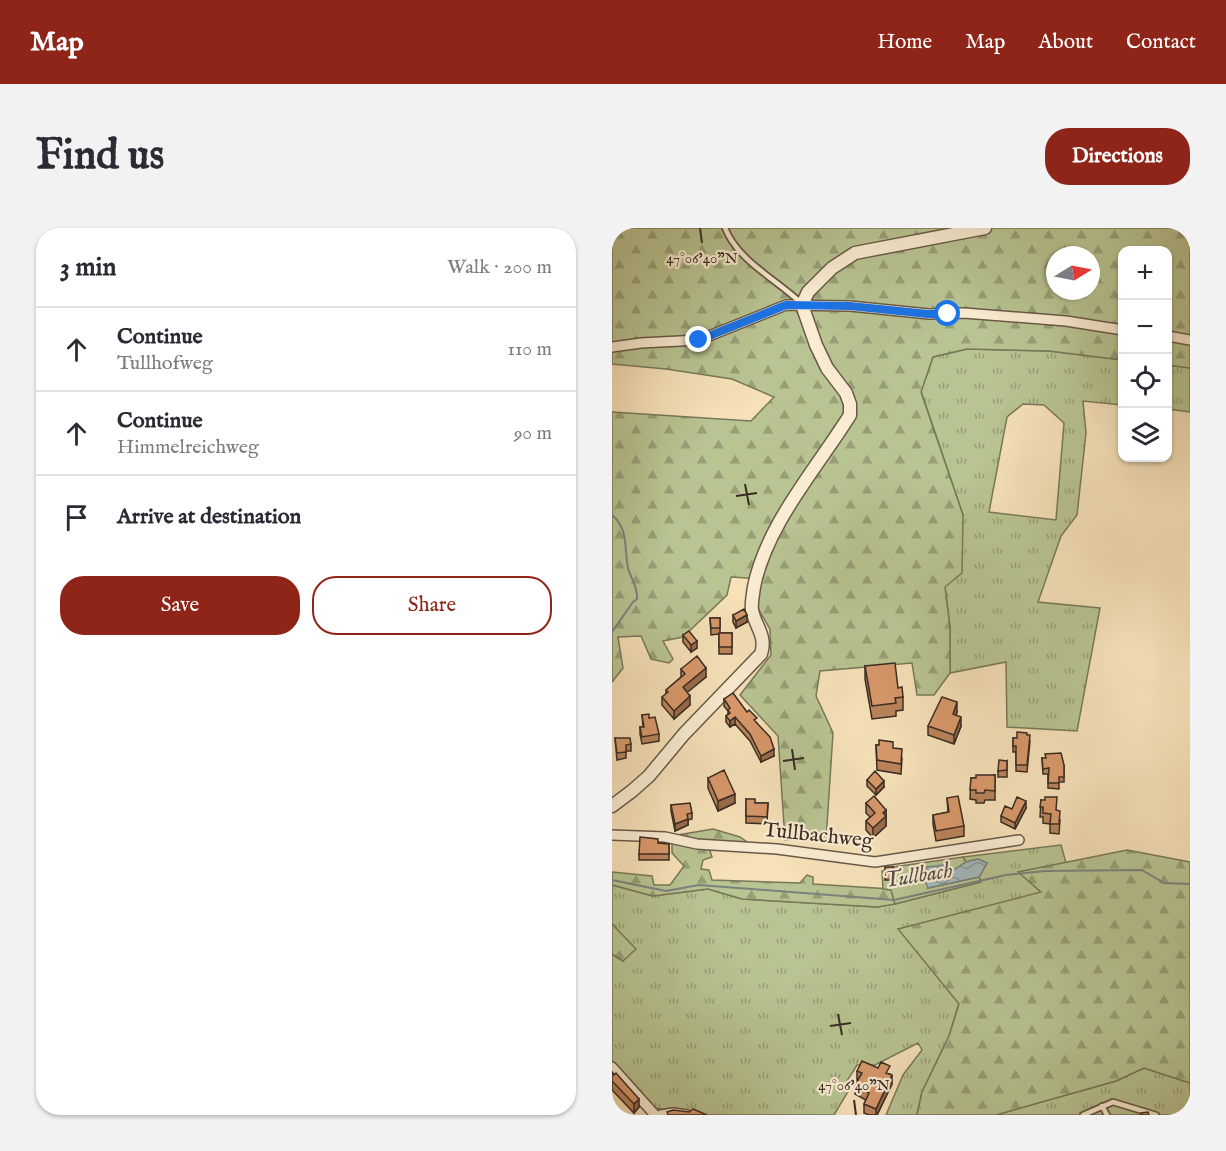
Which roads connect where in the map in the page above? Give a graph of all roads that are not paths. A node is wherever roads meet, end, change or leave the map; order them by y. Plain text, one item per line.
1 (725, 228) edge
2 (985, 228) edge
3 (802, 305) junction
4 (1118, 329) edge
5 (1172, 337) edge
6 (1190, 340) edge
7 (612, 347) edge
8 (612, 806) edge
9 (612, 835) edge
10 (1019, 840) dead end
11 (612, 1067) edge
12 (1102, 1106) junction
13 (655, 1115) edge
14 (661, 1115) edge
15 (687, 1115) edge
16 (1083, 1115) edge
17 (1107, 1115) edge
18 (1156, 1115) edge

1 - 3 lane
2 - 3 street
3 - 4 street
3 - 7 street
3 - 8 street
5 - 6 street
9 - 10 street, Tullbachweg
11 - 13 street
12 - 16 lane
12 - 17 lane
12 - 18 lane
14 - 15 street

